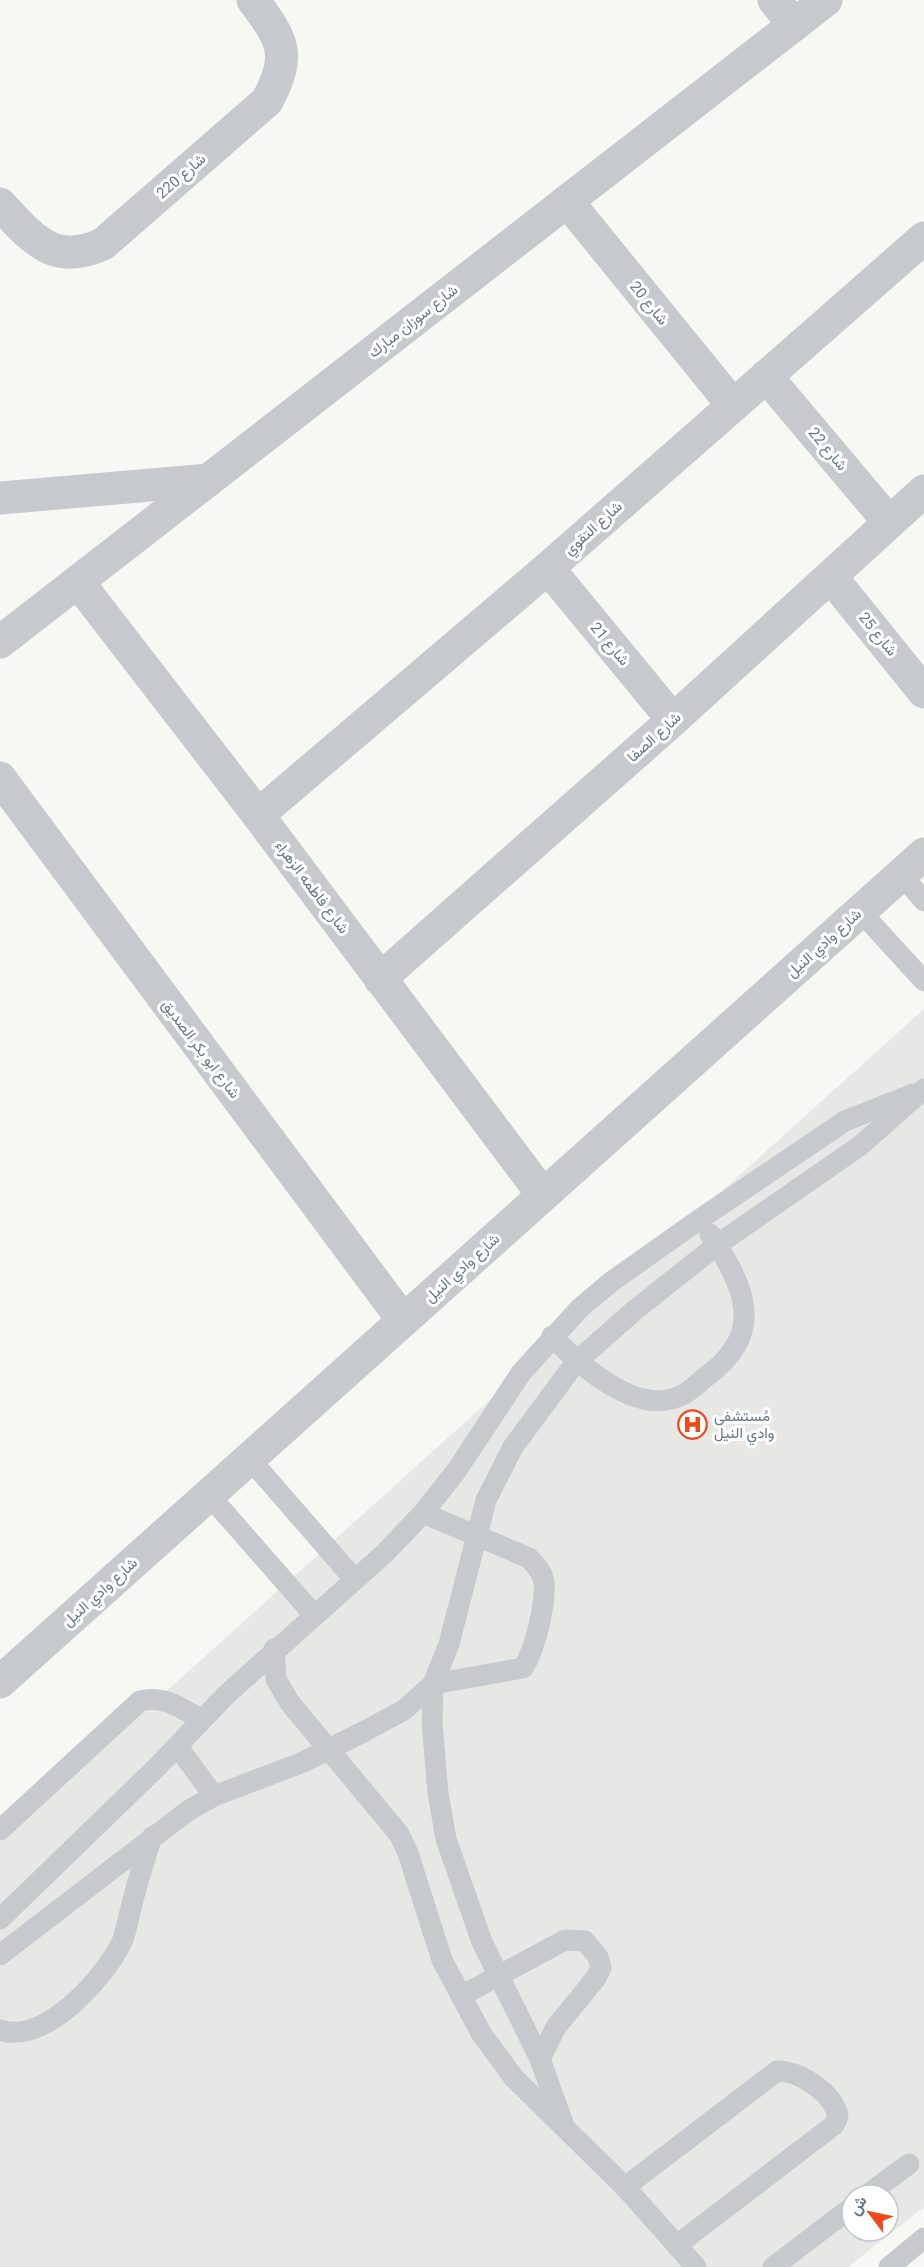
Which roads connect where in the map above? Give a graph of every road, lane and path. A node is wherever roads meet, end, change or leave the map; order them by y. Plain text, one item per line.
1 (253, 0) edge
2 (774, 0) edge
3 (826, 0) edge
4 (794, 25) junction
5 (567, 201) junction
6 (0, 204) edge
7 (921, 246) edge
8 (766, 376) junction
9 (732, 405) junction
10 (209, 480) junction
11 (924, 491) edge
12 (0, 498) edge
13 (889, 522) junction
14 (548, 568) junction
15 (831, 577) junction
16 (78, 582) junction
17 (0, 642) edge
18 (924, 692) edge
19 (673, 720) junction
20 (0, 778) edge
21 (258, 815) junction
22 (913, 864) edge
23 (924, 901) edge
24 (860, 911) junction
25 (381, 979) junction
26 (924, 981) edge
27 (922, 1093) edge
28 (543, 1195) junction
29 (700, 1219) junction
30 (717, 1245) junction
31 (403, 1320) junction
32 (552, 1336) junction
33 (576, 1362) junction
34 (249, 1458) junction
35 (209, 1495) junction
36 (423, 1514) junction
37 (476, 1535) junction
38 (355, 1580) junction
39 (314, 1615) junction
40 (274, 1649) junction
41 (0, 1682) edge
42 (433, 1684) junction
43 (202, 1720) junction
44 (178, 1747) junction
45 (330, 1749) junction
46 (214, 1796) junction
47 (0, 1830) edge
48 (152, 1837) junction
49 (0, 1919) edge
50 (0, 1955) edge
51 (498, 1977) junction
52 (461, 1996) junction
53 (0, 2030) edge
54 (540, 2059) junction
55 (562, 2123) junction
56 (909, 2164) dead end
57 (883, 2183) edge
58 (625, 2187) junction
59 (840, 2216) edge
60 (924, 2238) edge
61 (677, 2245) junction
62 (696, 2267) edge
63 (773, 2267) edge
64 (889, 2267) edge

1 - 6 street, شارع 220
2 - 4 street
3 - 4 street, شارع سوزان مبارك
4 - 5 street, شارع سوزان مبارك
5 - 9 street, شارع 20
5 - 10 street, شارع سوزان مبارك
7 - 8 street, شارع التقوي
8 - 9 street, شارع التقوي
8 - 13 street, شارع 22
9 - 14 street, شارع التقوي
10 - 12 street
10 - 16 street, شارع سوزان مبارك
11 - 13 street, شارع الصفا
13 - 15 street, شارع الصفا
14 - 19 street, شارع 21
14 - 21 street, شارع التقوي
15 - 18 street, شارع 25
15 - 19 street, شارع الصفا
16 - 17 street, شارع سوزان مبارك
16 - 21 street, شارع فاطمه الزهراء
19 - 25 street, شارع الصفا
20 - 31 street, شارع ابو بكر الصديق
21 - 25 street, شارع فاطمه الزهراء
22 - 23 lane
22 - 24 street, شارع وادي النيل
24 - 26 lane
24 - 28 street, شارع وادي النيل
25 - 28 street, شارع فاطمه الزهراء
27 - 29 lane
27 - 30 lane
28 - 31 street, شارع وادي النيل
29 - 30 lane
29 - 32 lane
30 - 33 lane
30 - 33 lane
31 - 34 street, شارع وادي النيل
32 - 33 lane
32 - 36 lane
33 - 37 lane
34 - 35 street, شارع وادي النيل
34 - 38 lane
35 - 39 lane
35 - 41 street, شارع وادي النيل
36 - 37 lane
36 - 38 lane
37 - 42 lane
37 - 42 lane
38 - 39 lane
39 - 40 lane
40 - 43 lane
40 - 45 lane
42 - 45 lane
42 - 51 lane
43 - 44 lane
43 - 47 lane
44 - 46 lane
44 - 49 lane
45 - 46 lane
45 - 52 lane
46 - 48 lane
48 - 50 lane
48 - 53 lane
51 - 52 lane
51 - 54 lane
51 - 54 lane
52 - 55 lane
54 - 55 lane
55 - 58 lane
56 - 57 lane
58 - 61 lane
58 - 61 lane
59 - 63 lane
60 - 64 lane
61 - 62 lane

